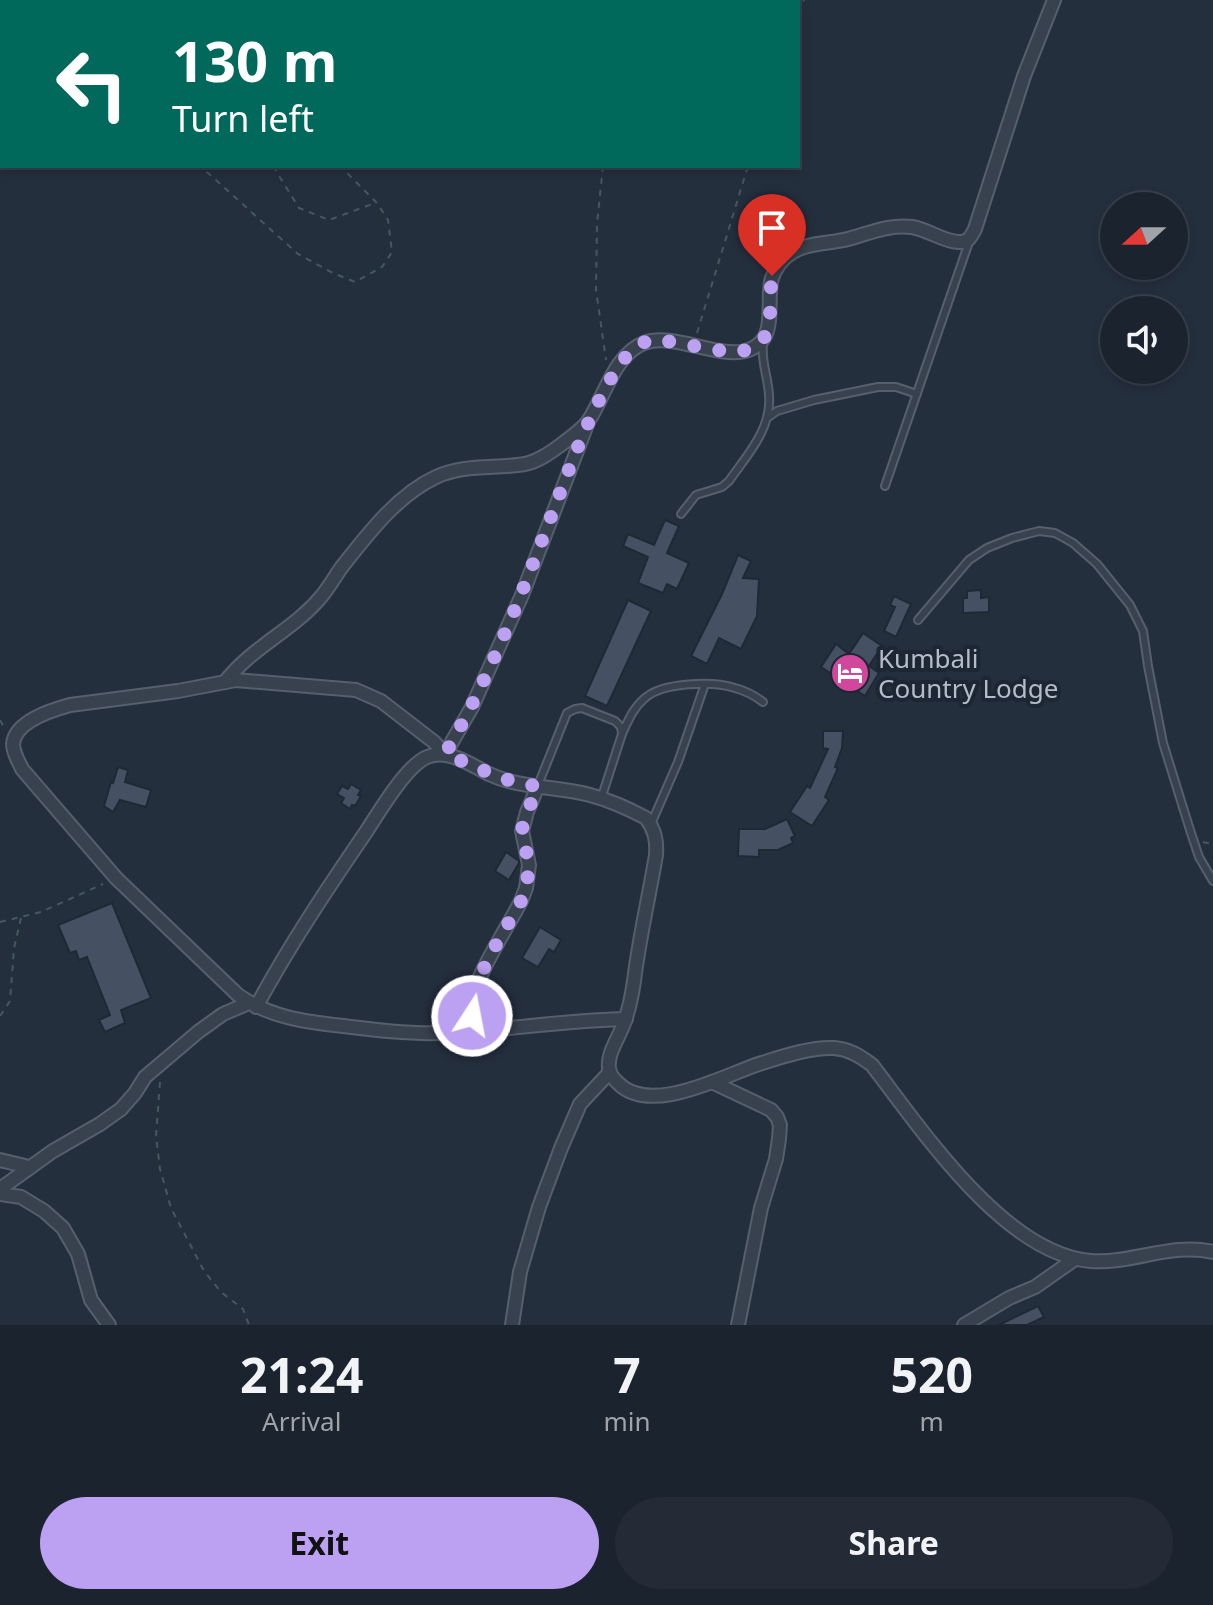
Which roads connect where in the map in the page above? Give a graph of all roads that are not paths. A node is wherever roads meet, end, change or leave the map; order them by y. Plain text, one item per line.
1 (1054, 0) edge
2 (970, 239) junction
3 (763, 340) junction
4 (917, 394) junction
5 (767, 418) junction
6 (588, 422) junction
7 (885, 486) dead end
8 (681, 514) dead end
9 (918, 620) dead end
10 (225, 682) junction
11 (705, 684) junction
12 (763, 702) dead end
13 (622, 734) junction
14 (445, 754) junction
15 (538, 786) junction
16 (601, 799) junction
17 (651, 824) junction
18 (1213, 881) edge
19 (252, 1005) junction
20 (626, 1019) junction
21 (478, 1030) junction
22 (609, 1073) junction
23 (714, 1083) junction
24 (0, 1160) edge
25 (29, 1167) junction
26 (0, 1192) edge
27 (1213, 1252) edge
28 (1075, 1259) junction
29 (109, 1325) edge
30 (512, 1325) edge
31 (738, 1325) edge
32 (964, 1325) edge

1 - 2 street
2 - 3 street
2 - 4 lane
3 - 5 lane
3 - 6 street
4 - 5 lane
4 - 7 lane
5 - 8 lane
6 - 10 street
6 - 14 street
9 - 18 lane
10 - 14 street
10 - 19 street
11 - 12 lane
11 - 13 lane
11 - 17 lane
13 - 15 lane
13 - 16 lane
14 - 15 street
14 - 19 street
15 - 16 street
15 - 21 street
16 - 17 street
17 - 20 street
19 - 21 street
19 - 25 street
20 - 21 street
20 - 22 street
22 - 23 street
22 - 30 street
23 - 28 street
23 - 31 street
24 - 25 street
25 - 26 street
26 - 29 street
27 - 28 street
28 - 32 street

